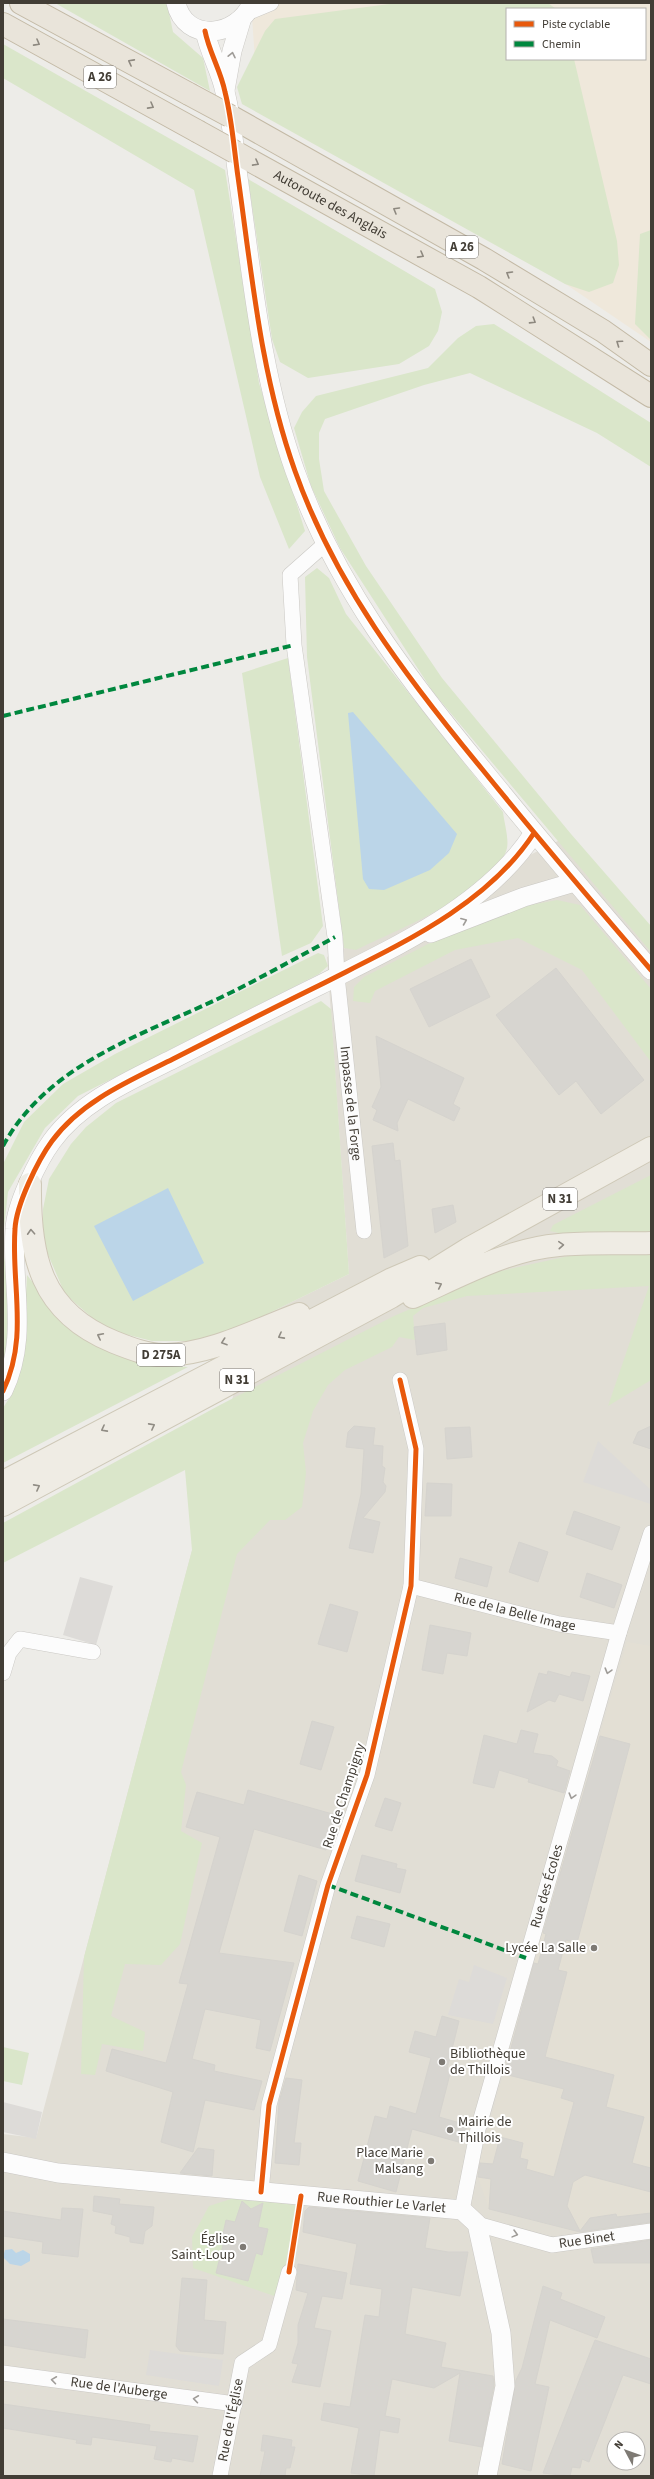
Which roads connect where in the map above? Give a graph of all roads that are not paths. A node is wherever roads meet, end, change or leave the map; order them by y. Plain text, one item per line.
1 (21, 3) edge
2 (176, 3) edge
3 (271, 3) edge
4 (247, 12) edge
5 (3, 24) edge
6 (205, 31) junction
7 (225, 90) junction
8 (651, 365) edge
9 (651, 396) edge
10 (325, 544) junction
11 (534, 833) junction
12 (575, 882) junction
13 (401, 944) junction
14 (651, 970) edge
15 (337, 976) junction
16 (651, 1148) edge
17 (30, 1184) junction
18 (364, 1231) dead end
19 (651, 1243) edge
20 (468, 1249) junction
21 (392, 1279) junction
22 (263, 1366) junction
23 (400, 1380) dead end
24 (3, 1391) edge
25 (3, 1482) edge
26 (3, 1505) edge
27 (651, 1533) edge
28 (411, 1586) junction
29 (619, 1633) junction
30 (93, 1652) dead end
31 (3, 1673) edge
32 (3, 2162) edge
33 (261, 2192) junction
34 (462, 2210) junction
35 (477, 2224) junction
36 (651, 2230) edge
37 (289, 2272) dead end
38 (3, 2373) edge
39 (235, 2404) junction
40 (220, 2476) edge
41 (487, 2476) edge

8 -> 1 highway, Autoroute des Anglais / A 26, bridge
2 - 6 street
3 - 4 street
4 - 6 street
7 -> 4 street
5 -> 9 highway, Autoroute des Anglais / A 26, bridge
6 - 7 street
7 - 10 street
10 - 11 street
10 - 15 street, Impasse de la Forge
11 - 12 street
11 - 13 street, D 275A
13 -> 12 street, D 275A
12 - 14 street
13 - 15 street, D 275A
15 - 17 street, D 275A
15 - 18 street, Impasse de la Forge
16 - 20 main road, N 31
21 -> 17 main road, D 275A
17 - 24 street
22 -> 19 main road
20 - 21 main road, N 31
20 - 22 main road, N 31
21 -> 25 main road, N 31
26 -> 22 main road, N 31
23 - 28 street, Rue de Champigny
27 - 29 street, Rue des Écoles
28 - 29 street, Rue de la Belle Image
28 - 33 street, Rue de Champigny
29 -> 34 street, Rue des Écoles
30 - 31 street
32 - 33 street, Rue Routhier Le Varlet
33 - 34 street, Rue Routhier Le Varlet
34 - 35 street, Rue Routhier Le Varlet
35 -> 36 street, Rue Binet
35 - 41 street
37 - 39 street, Rue de l'Église
39 -> 38 street, Rue de l'Auberge
39 - 40 street, Rue de l'Église

